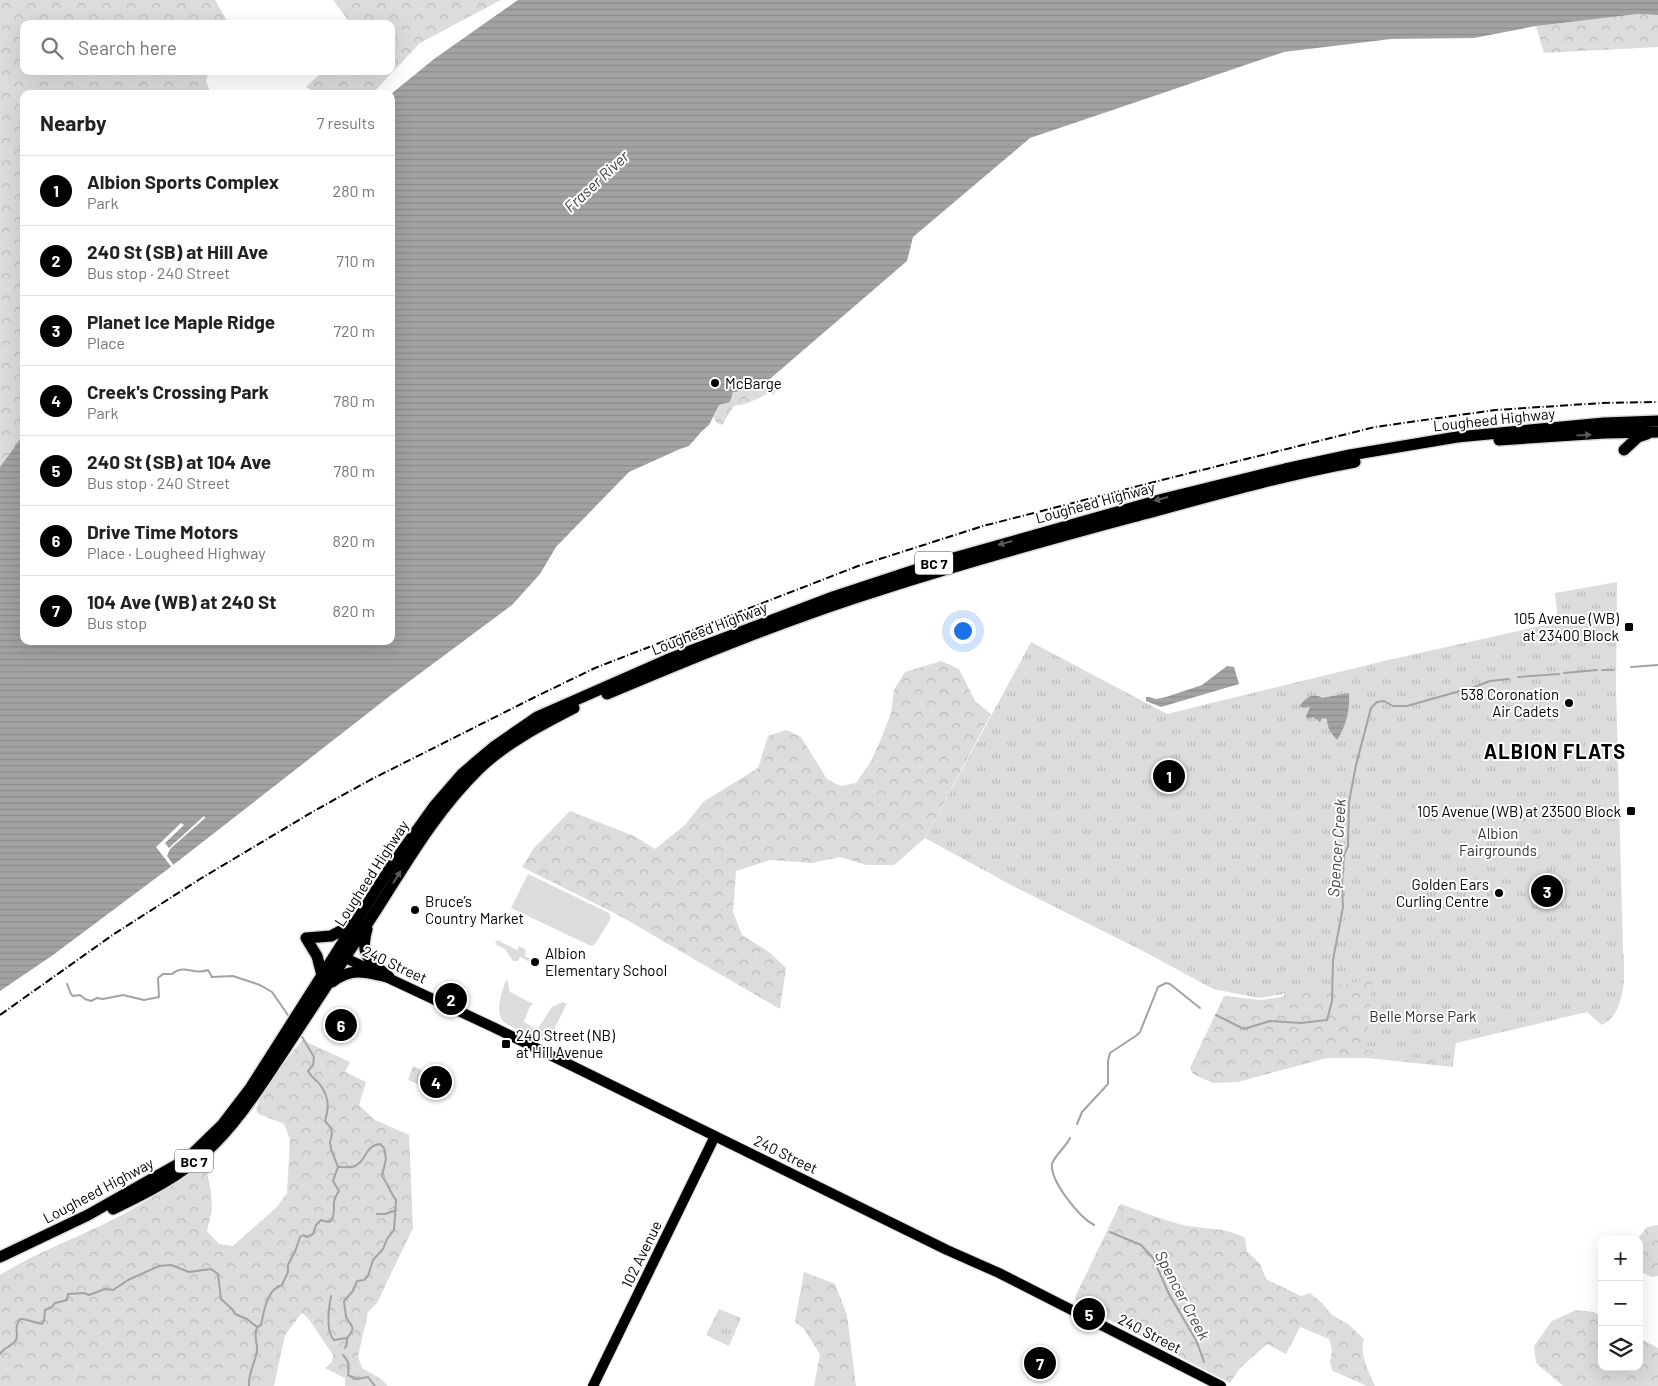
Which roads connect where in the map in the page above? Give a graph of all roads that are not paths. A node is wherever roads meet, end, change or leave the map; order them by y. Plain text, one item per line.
1 (1658, 421) edge
2 (1654, 432) edge
3 (1624, 450) dead end
4 (371, 918) junction
5 (355, 923) junction
6 (341, 956) junction
7 (322, 975) junction
8 (389, 977) junction
9 (327, 986) junction
10 (716, 1136) junction
11 (0, 1257) edge
12 (0, 1266) edge
13 (593, 1386) edge
14 (1221, 1386) edge

1 -> 5 highway, Lougheed Highway / BC 7
2 - 3 highway
4 -> 2 highway, Lougheed Highway / BC 7
4 - 6 highway, Lougheed Highway / BC 7
4 - 8 highway
5 - 6 highway, Lougheed Highway / BC 7
5 - 7 highway
6 - 7 highway, Lougheed Highway / BC 7
6 - 8 main road, 240 Street
6 - 9 highway, Lougheed Highway / BC 7
7 - 11 highway, Lougheed Highway / BC 7
8 - 9 highway
8 - 10 main road, 240 Street
9 - 12 highway, Lougheed Highway / BC 7
10 - 13 main road, 102 Avenue
10 - 14 main road, 240 Street

